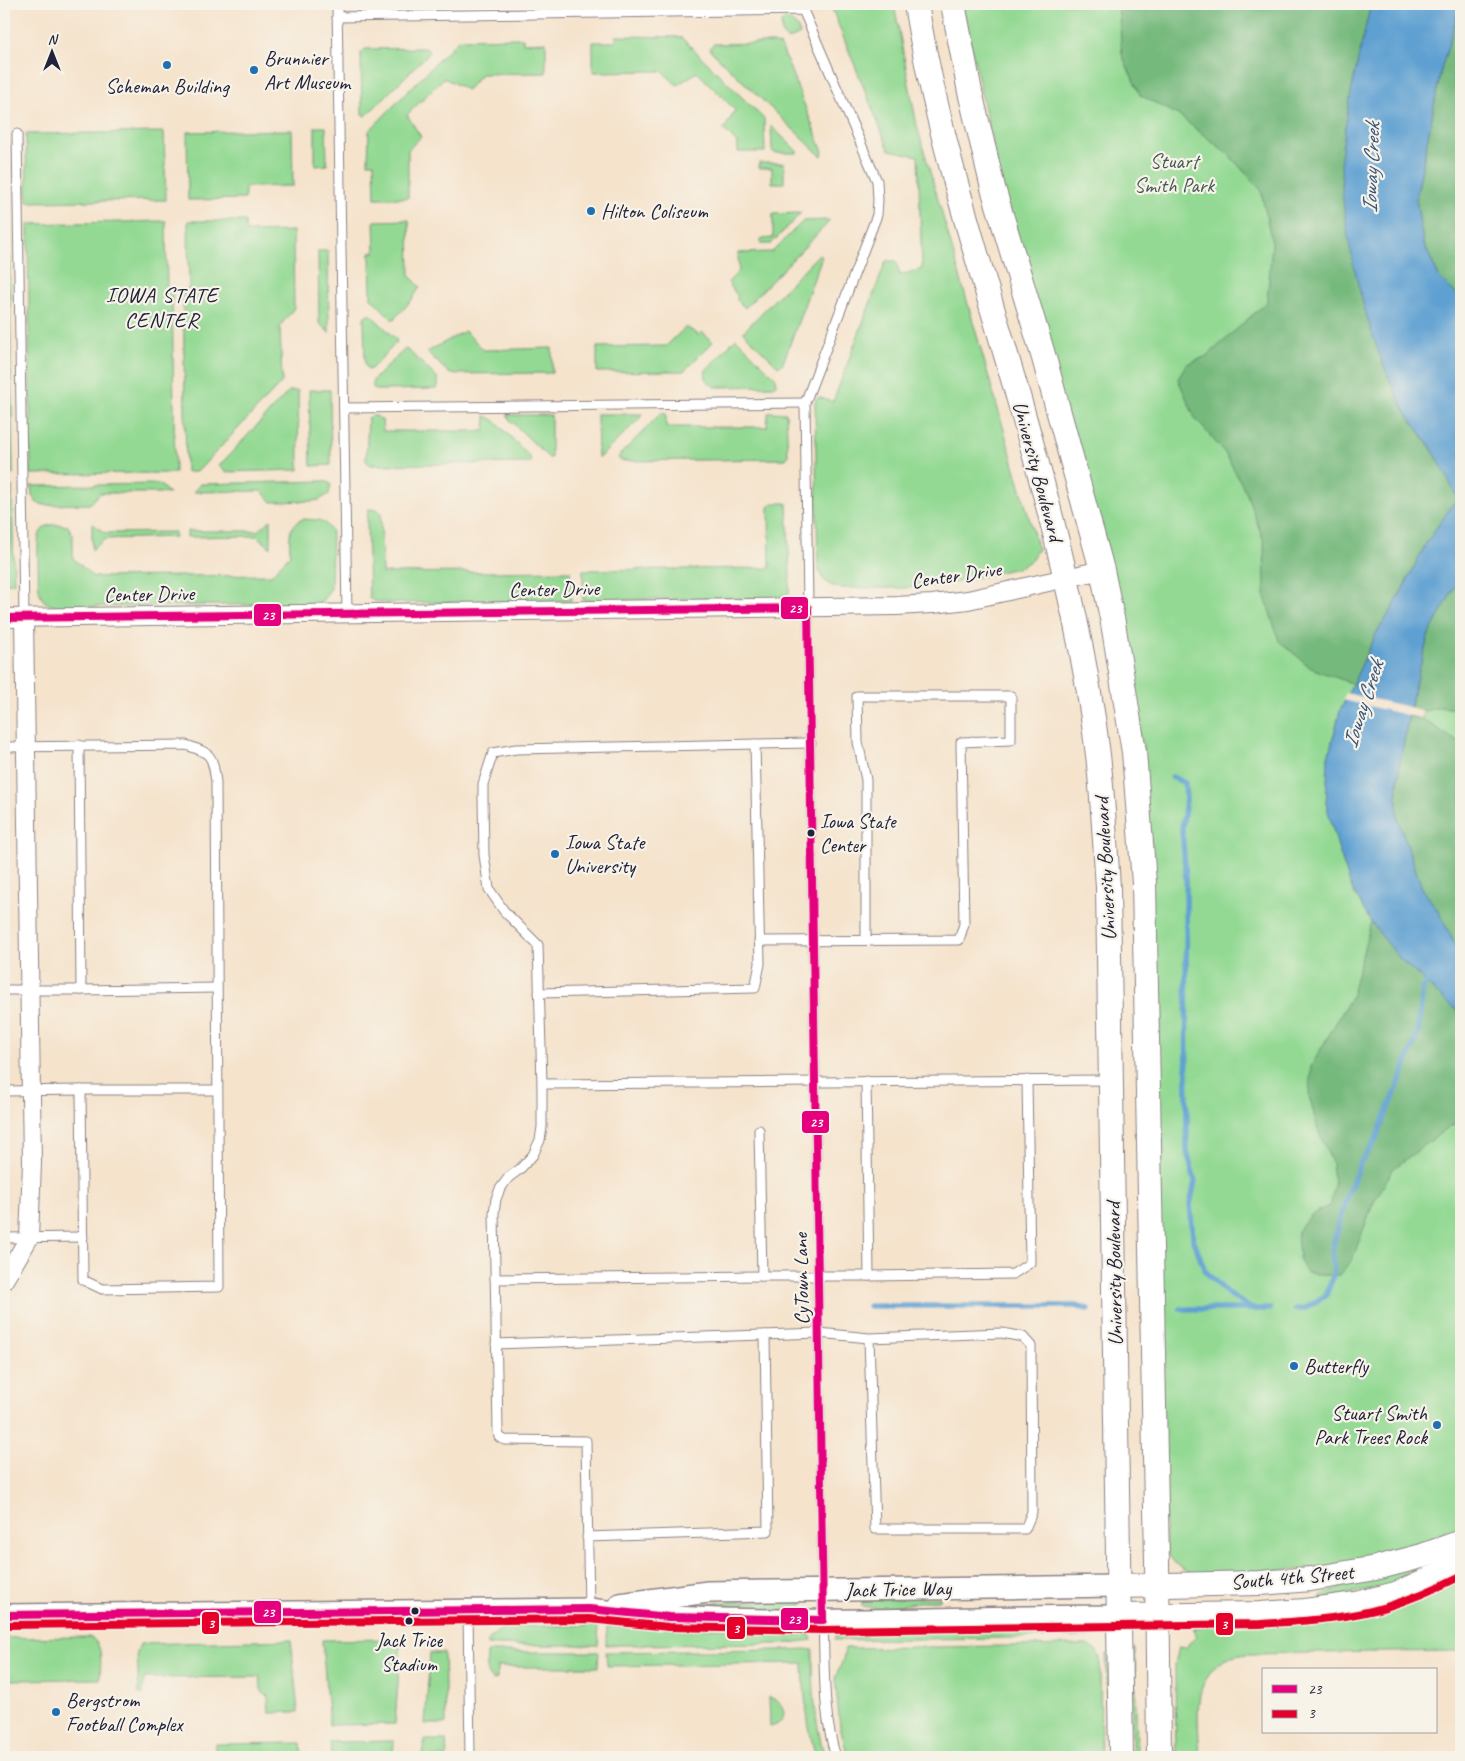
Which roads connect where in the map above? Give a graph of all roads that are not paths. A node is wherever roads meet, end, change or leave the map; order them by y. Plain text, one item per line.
1 (337, 4) edge
2 (916, 4) edge
3 (953, 4) edge
4 (337, 17) junction
5 (16, 134) dead end
6 (805, 403) junction
7 (344, 408) junction
8 (1102, 570) junction
9 (1066, 578) junction
10 (808, 608) junction
11 (348, 614) junction
12 (4, 618) edge
13 (24, 618) junction
14 (811, 743) junction
15 (755, 744) junction
16 (79, 745) junction
17 (26, 746) junction
18 (4, 747) edge
19 (813, 940) junction
20 (866, 940) junction
21 (759, 941) junction
22 (217, 988) junction
23 (4, 990) edge
24 (30, 990) junction
25 (81, 990) junction
26 (539, 993) junction
27 (1027, 1080) junction
28 (1111, 1080) junction
29 (815, 1082) junction
30 (866, 1082) junction
31 (542, 1084) junction
32 (31, 1090) junction
33 (81, 1090) junction
34 (217, 1090) junction
35 (4, 1091) edge
36 (759, 1130) dead end
37 (83, 1237) junction
38 (4, 1238) edge
39 (29, 1238) junction
40 (762, 1276) junction
41 (818, 1276) junction
42 (869, 1276) junction
43 (4, 1280) edge
44 (495, 1280) junction
45 (819, 1334) junction
46 (765, 1335) junction
47 (869, 1338) junction
48 (496, 1344) junction
49 (587, 1537) junction
50 (1461, 1542) edge
51 (1461, 1565) edge
52 (1119, 1586) junction
53 (1158, 1586) junction
54 (823, 1589) junction
55 (589, 1609) junction
56 (468, 1610) junction
57 (4, 1615) edge
58 (1119, 1616) junction
59 (1158, 1616) junction
60 (823, 1620) junction
61 (470, 1757) edge
62 (836, 1757) edge
63 (1121, 1757) edge
64 (1159, 1757) edge

1 - 4 lane
2 - 9 main road, University Boulevard
3 - 8 main road, University Boulevard
4 - 6 lane
4 - 7 lane
5 - 13 lane
6 - 7 lane
6 - 10 lane, CyTown Lane
7 - 11 lane
8 - 9 street, Center Drive
8 - 53 main road, University Boulevard
9 - 10 street, Center Drive
9 - 28 main road, University Boulevard
10 - 11 street, Center Drive
10 - 14 lane, CyTown Lane
11 - 13 street, Center Drive
12 - 13 street, Center Drive
13 - 17 street
14 - 15 lane
14 - 19 lane, CyTown Lane
15 - 21 lane
15 - 26 lane
16 - 17 lane
16 - 22 lane
16 - 25 lane
17 - 18 lane
17 - 24 street
19 - 20 lane
19 - 21 lane
19 - 29 lane, CyTown Lane
20 - 20 lane
21 - 26 lane
22 - 25 lane
22 - 34 lane
23 - 24 lane
24 - 25 lane
24 - 32 street
26 - 31 lane
27 - 28 lane
27 - 30 lane
27 - 42 lane
28 - 52 main road, University Boulevard
29 - 30 lane
29 - 31 lane
29 - 41 lane, CyTown Lane
30 - 42 lane
31 - 44 lane
32 - 33 lane
32 - 35 lane
32 - 39 street
33 - 34 lane
33 - 37 lane
34 - 37 lane
36 - 40 lane
37 - 39 lane
38 - 39 lane
39 - 43 street
40 - 41 lane
40 - 44 lane
41 - 42 lane
41 - 45 lane, CyTown Lane
44 - 48 lane
45 - 46 lane
45 - 47 lane
45 - 54 lane, CyTown Lane
46 - 48 lane
46 - 49 lane
47 - 47 lane
48 - 49 lane
49 - 55 lane
50 - 53 main road, South 4th Street
51 - 59 main road, South 4th Street
52 - 53 main road, South 4th Street
52 - 54 street, Jack Trice Way
52 - 58 main road, University Boulevard
53 - 59 main road, University Boulevard
54 - 55 street, Jack Trice Way
54 - 60 lane, CyTown Lane
55 - 56 street, Jack Trice Way
55 - 60 street, Jack Trice Way
56 - 57 street, Jack Trice Way
56 - 61 lane
58 - 59 main road, South 4th Street
58 - 60 street, Jack Trice Way
58 - 63 main road, University Boulevard
59 - 64 main road, University Boulevard
60 - 62 lane, CyTown Lane

